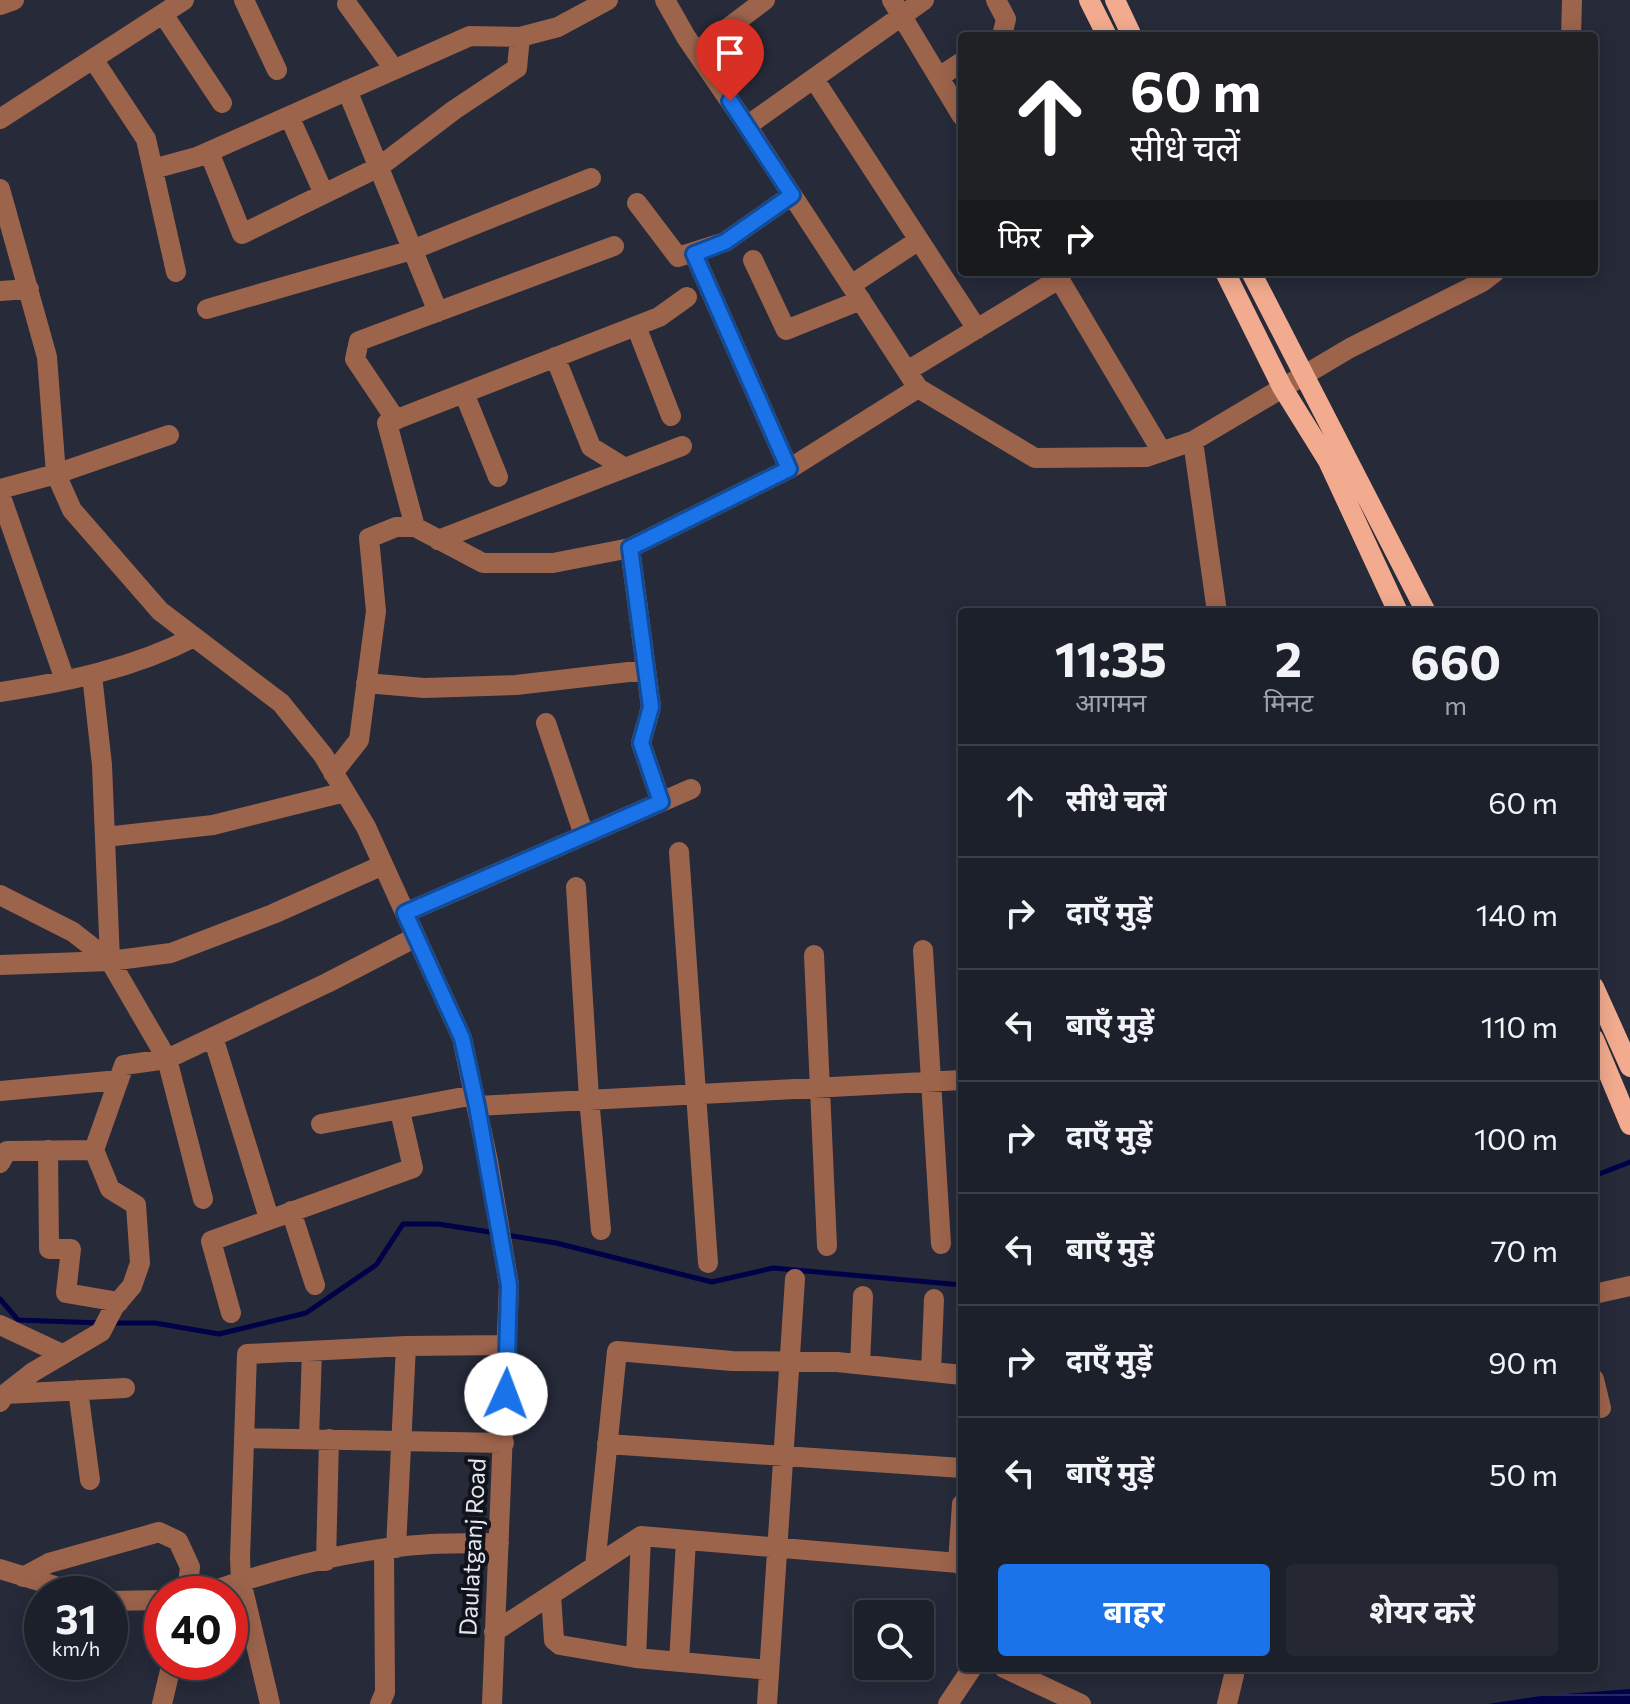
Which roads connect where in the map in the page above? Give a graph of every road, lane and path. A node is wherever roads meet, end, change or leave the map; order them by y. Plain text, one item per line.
1 (14, 0) edge
2 (184, 0) edge
3 (244, 0) edge
4 (608, 0) edge
5 (665, 0) edge
6 (765, 0) edge
7 (924, 0) edge
8 (996, 0) edge
9 (1089, 0) edge
10 (1115, 0) edge
11 (1572, 0) edge
12 (347, 4) dead end
13 (0, 5) edge
14 (897, 8) edge
15 (163, 14) junction
16 (1003, 32) edge
17 (1105, 32) edge
18 (1130, 32) edge
19 (1571, 32) edge
20 (520, 37) junction
21 (696, 52) junction
22 (93, 59) junction
23 (958, 65) edge
24 (394, 69) junction
25 (277, 70) dead end
26 (939, 77) junction
27 (814, 79) junction
28 (347, 90) junction
29 (222, 103) dead end
30 (958, 109) edge
31 (289, 116) junction
32 (0, 119) edge
33 (747, 126) junction
34 (209, 152) junction
35 (379, 167) junction
36 (153, 169) junction
37 (591, 178) dead end
38 (0, 189) edge
39 (324, 194) junction
40 (792, 195) junction
41 (637, 203) dead end
42 (919, 240) junction
43 (614, 246) dead end
44 (412, 250) junction
45 (694, 254) junction
46 (753, 260) dead end
47 (176, 272) dead end
48 (1056, 276) edge
49 (1058, 276) edge
50 (1227, 276) edge
51 (1253, 276) edge
52 (1490, 276) edge
53 (29, 289) junction
54 (0, 291) edge
55 (856, 292) junction
56 (687, 297) dead end
57 (207, 309) dead end
58 (438, 312) junction
59 (636, 326) junction
60 (977, 329) junction
61 (555, 357) junction
62 (1306, 376) junction
63 (913, 380) junction
64 (1282, 387) junction
65 (464, 393) junction
66 (671, 416) dead end
67 (396, 420) junction
68 (169, 435) dead end
69 (1193, 441) junction
70 (682, 446) dead end
71 (1162, 452) junction
72 (625, 468) junction
73 (789, 469) junction
74 (56, 474) junction
75 (498, 477) dead end
76 (0, 491) edge
77 (415, 527) junction
78 (438, 540) junction
79 (630, 548) junction
80 (1216, 608) edge
81 (1396, 608) edge
82 (1424, 608) edge
83 (194, 637) junction
84 (646, 670) junction
85 (92, 675) junction
86 (65, 680) junction
87 (366, 683) junction
88 (0, 692) edge
89 (546, 723) dead end
90 (333, 773) junction
91 (691, 789) dead end
92 (345, 792) junction
93 (661, 802) junction
94 (584, 835) junction
95 (105, 837) junction
96 (679, 852) dead end
97 (383, 865) junction
98 (576, 887) dead end
99 (0, 895) edge
100 (405, 913) junction
101 (416, 937) junction
102 (923, 950) dead end
103 (814, 955) dead end
104 (110, 961) junction
105 (0, 965) edge
106 (1600, 1019) edge
107 (213, 1037) junction
108 (1598, 1049) edge
109 (167, 1059) junction
110 (1630, 1067) edge
111 (119, 1080) junction
112 (958, 1080) edge
113 (931, 1081) junction
114 (820, 1087) junction
115 (0, 1091) edge
116 (697, 1094) junction
117 (589, 1098) junction
118 (475, 1100) junction
119 (400, 1111) junction
120 (321, 1124) dead end
121 (1630, 1125) edge
122 (48, 1150) junction
123 (94, 1150) junction
124 (0, 1163) edge
125 (203, 1199) dead end
126 (291, 1211) junction
127 (269, 1218) junction
128 (601, 1230) dead end
129 (941, 1244) dead end
130 (827, 1246) dead end
131 (708, 1263) dead end
132 (795, 1279) dead end
133 (315, 1285) dead end
134 (1630, 1286) edge
135 (1598, 1293) edge
136 (863, 1296) dead end
137 (934, 1299) dead end
138 (116, 1305) junction
139 (231, 1313) dead end
140 (0, 1325) edge
141 (507, 1345) junction
142 (406, 1346) junction
143 (312, 1351) junction
144 (62, 1354) junction
145 (790, 1362) junction
146 (860, 1364) junction
147 (931, 1371) junction
148 (958, 1374) edge
149 (125, 1388) dead end
150 (78, 1390) junction
151 (4, 1393) edge
152 (1598, 1396) edge
153 (1601, 1408) dead end
154 (244, 1438) junction
155 (319, 1439) junction
156 (401, 1441) junction
157 (504, 1443) junction
158 (607, 1444) junction
159 (783, 1456) junction
160 (958, 1468) edge
161 (90, 1480) dead end
162 (641, 1536) junction
163 (686, 1540) junction
164 (499, 1543) junction
165 (777, 1548) junction
166 (390, 1549) junction
167 (326, 1561) junction
168 (49, 1563) junction
169 (958, 1564) edge
170 (595, 1566) junction
171 (0, 1569) edge
172 (53, 1576) edge
173 (189, 1576) edge
174 (241, 1576) edge
175 (23, 1577) joint
176 (248, 1579) edge
177 (551, 1595) junction
178 (248, 1603) edge
179 (494, 1632) junction
180 (636, 1658) junction
181 (679, 1662) junction
182 (769, 1670) junction
183 (969, 1672) edge
184 (1013, 1672) edge
185 (1234, 1675) dead end
186 (168, 1680) edge
187 (162, 1704) edge
188 (270, 1704) edge
189 (380, 1704) edge
190 (492, 1704) edge
191 (767, 1704) edge
192 (948, 1704) edge
193 (1081, 1704) edge
194 (1227, 1704) edge

1 - 13 street
2 - 15 street
3 - 25 street
4 - 20 street
5 - 21 street
6 - 21 street
7 - 14 street
8 - 16 street
9 - 17 main road
10 - 18 main road
11 - 19 street
12 - 24 street
14 - 26 street
14 - 27 street
15 - 22 street
15 - 29 street
20 - 24 street
20 - 35 street
21 - 33 street
22 - 32 street
22 - 36 street
23 - 26 street
24 - 28 street
26 - 30 street
27 - 33 street
27 - 42 street
28 - 31 street
28 - 35 street
31 - 34 street
31 - 39 street
33 - 40 street
34 - 36 street
34 - 39 street
35 - 39 street
35 - 44 street
36 - 47 street
37 - 44 street
38 - 53 street, Daulatganj Road
40 - 45 street
40 - 55 street
41 - 45 street
42 - 55 street
42 - 60 street
43 - 58 street
44 - 57 street
44 - 58 street
45 - 73 street
46 - 55 street
48 - 60 street
49 - 71 street
50 - 64 main road
51 - 62 main road
52 - 62 street
53 - 54 street
53 - 74 street, Daulatganj Road
55 - 63 street
56 - 59 street
58 - 67 street
59 - 61 street
59 - 66 street
60 - 63 street
61 - 65 street
61 - 72 street
62 - 64 street
62 - 82 main road
63 - 71 street
63 - 73 street
64 - 69 street
64 - 81 main road
65 - 67 street
65 - 75 street
67 - 77 street
68 - 74 street
69 - 71 street
69 - 80 street
70 - 72 street
72 - 78 street
73 - 79 street
74 - 76 street
74 - 83 street, Daulatganj Road
76 - 86 street
77 - 78 street
77 - 87 street
78 - 79 street
79 - 84 street
83 - 85 street
83 - 90 street, Daulatganj Road
84 - 87 street
84 - 93 street
85 - 86 street
85 - 95 street
86 - 88 street
87 - 90 street
89 - 94 street
90 - 92 street, Daulatganj Road
91 - 93 street
92 - 95 street
92 - 97 street, Daulatganj Road
93 - 94 street
94 - 100 street
95 - 104 street
96 - 116 street
97 - 100 street, Daulatganj Road
97 - 104 street
98 - 117 street
99 - 104 street
100 - 101 street, Daulatganj Road
101 - 107 street
101 - 118 street, Daulatganj Road
102 - 113 street
103 - 114 street
104 - 105 street
104 - 109 street
106 - 110 main road
107 - 109 street
107 - 127 street
108 - 121 main road
109 - 111 street
109 - 125 street
111 - 115 street
111 - 123 street
112 - 113 street
113 - 114 street
113 - 129 street
114 - 116 street
114 - 130 street
116 - 117 street
116 - 131 street
117 - 118 street
117 - 128 street
118 - 119 street
118 - 141 street, Daulatganj Road
119 - 120 street
119 - 126 street
122 - 123 street
122 - 124 street
122 - 138 street
123 - 138 street
126 - 127 street
126 - 133 street
127 - 139 street
132 - 145 street
134 - 135 street
136 - 146 street
137 - 147 street
138 - 144 street
140 - 144 street
141 - 142 street
141 - 157 street, Daulatganj Road
142 - 143 street
142 - 156 street
143 - 154 street
143 - 155 street
144 - 151 street
145 - 146 street
145 - 158 street
145 - 159 street
146 - 147 street
147 - 148 street
149 - 150 street
150 - 151 street
150 - 161 street
152 - 153 street
154 - 155 street
154 - 174 street
155 - 156 street
155 - 167 street
156 - 157 street
156 - 166 street
157 - 164 street, Daulatganj Road
158 - 159 street
158 - 170 street
159 - 160 street
159 - 165 street
162 - 163 street
162 - 170 street
162 - 180 street
163 - 165 street
163 - 181 street
164 - 166 street
164 - 179 street, Daulatganj Road
165 - 169 street
165 - 182 street
166 - 167 street
166 - 189 street
167 - 176 street
168 - 172 street
168 - 173 street
168 - 175 street
170 - 177 street
171 - 175 street
177 - 179 street
177 - 180 street
178 - 188 street
179 - 190 street, Daulatganj Road
180 - 181 street
181 - 182 street
182 - 191 street
183 - 192 street
184 - 193 street
185 - 194 street
186 - 187 street

